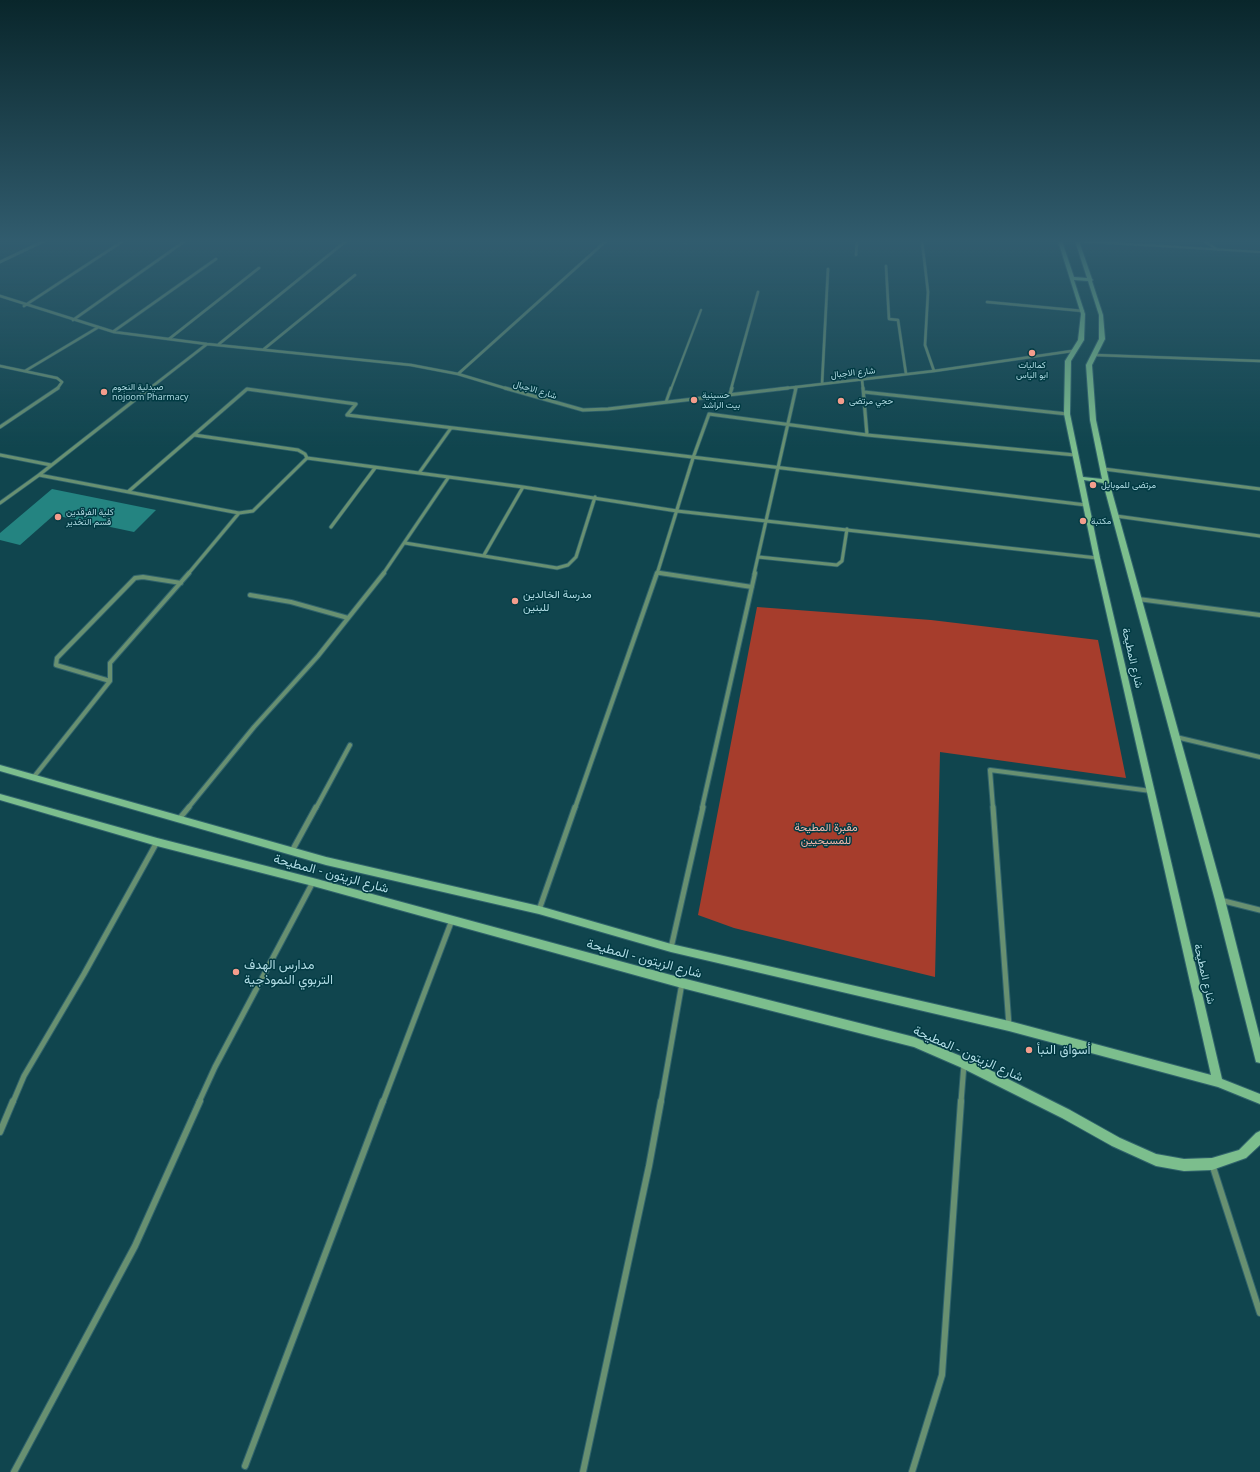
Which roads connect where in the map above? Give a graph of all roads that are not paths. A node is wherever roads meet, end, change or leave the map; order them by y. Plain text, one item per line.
1 (37, 310) edge
2 (87, 310) edge
3 (145, 310) edge
4 (206, 310) edge
5 (262, 310) edge
6 (312, 310) edge
7 (530, 310) edge
8 (701, 310) dead end
9 (753, 310) edge
10 (826, 310) edge
11 (888, 310) edge
12 (927, 310) edge
13 (1079, 310) edge
14 (1083, 310) joint
15 (1100, 310) edge
16 (72, 320) junction
17 (97, 328) junction
18 (114, 332) junction
19 (169, 339) junction
20 (207, 344) junction
21 (220, 344) junction
22 (264, 349) junction
23 (1072, 351) junction
24 (1095, 355) junction
25 (1260, 360) edge
26 (0, 366) edge
27 (4, 366) junction
28 (0, 369) edge
29 (25, 371) junction
30 (934, 371) junction
31 (458, 374) junction
32 (906, 374) junction
33 (862, 380) junction
34 (822, 384) junction
35 (796, 387) junction
36 (864, 392) junction
37 (730, 394) junction
38 (666, 402) junction
39 (1067, 414) junction
40 (787, 423) junction
41 (0, 427) edge
42 (451, 428) junction
43 (194, 435) junction
44 (867, 435) junction
45 (0, 455) edge
46 (1075, 455) junction
47 (307, 458) junction
48 (693, 458) junction
49 (52, 465) junction
50 (375, 468) junction
51 (778, 469) junction
52 (1104, 469) junction
53 (419, 473) junction
54 (39, 475) junction
55 (448, 478) junction
56 (1080, 478) junction
57 (1106, 481) junction
58 (523, 487) junction
59 (1260, 489) edge
60 (129, 491) junction
61 (595, 497) junction
62 (0, 503) edge
63 (1086, 505) junction
64 (677, 511) junction
65 (239, 513) junction
66 (1116, 516) junction
67 (767, 520) junction
68 (331, 527) dead end
69 (846, 529) junction
70 (1260, 536) edge
71 (405, 543) junction
72 (484, 555) junction
73 (758, 557) junction
74 (1098, 558) junction
75 (657, 573) junction
76 (181, 583) junction
77 (752, 587) junction
78 (250, 595) dead end
79 (1138, 599) junction
80 (1260, 615) edge
81 (348, 618) junction
82 (110, 681) junction
83 (1176, 736) junction
84 (350, 745) dead end
85 (1260, 757) edge
86 (0, 768) edge
87 (33, 778) junction
88 (1152, 791) junction
89 (0, 797) edge
90 (179, 819) junction
91 (157, 842) junction
92 (292, 851) junction
93 (313, 882) junction
94 (1220, 900) junction
95 (539, 910) junction
96 (1260, 910) edge
97 (452, 920) junction
98 (672, 948) junction
99 (682, 983) junction
100 (1009, 1026) junction
101 (1260, 1058) edge
102 (964, 1064) junction
103 (1218, 1082) junction
104 (1260, 1099) edge
105 (0, 1132) edge
106 (1260, 1137) edge
107 (1212, 1164) junction
108 (1260, 1313) edge
109 (245, 1466) dead end
110 (14, 1472) edge
111 (583, 1472) edge
112 (912, 1472) edge

1 - 16 street, شارع الاجبال
2 - 16 street
3 - 18 street
4 - 19 street
5 - 21 street
6 - 22 street
7 - 31 street
8 - 38 lane
9 - 37 street
10 - 34 street
11 - 32 street
12 - 30 street
13 - 14 street
14 - 23 street, شارع المطيحة
15 - 24 street, شارع المطيحة
16 - 17 street, شارع الاجبال
17 - 18 street, شارع الاجبال
17 - 29 street
18 - 19 street, شارع الاجبال
19 - 20 street, شارع الاجبال
20 - 21 street, شارع الاجبال
20 - 49 street
21 - 22 street, شارع الاجبال
22 - 31 street, شارع الاجبال
23 - 30 street, شارع الاجبال
23 - 39 street, شارع المطيحة
24 - 25 street
24 - 52 street, شارع المطيحة
26 - 27 street
27 - 28 street
27 - 29 street
29 - 41 street
30 - 32 street, شارع الاجبال
31 - 38 street, شارع الاجبال
32 - 33 street, شارع الاجبال
33 - 34 street, شارع الاجبال
33 - 36 street
34 - 35 street, شارع الاجبال
35 - 37 street, شارع الاجبال
35 - 40 street
36 - 39 street
36 - 44 street
37 - 38 street, شارع الاجبال
39 - 46 street, شارع المطيحة
40 - 44 street
40 - 48 street
40 - 51 street
42 - 43 street
42 - 48 street
42 - 53 street
43 - 47 street
43 - 60 street
44 - 46 street
45 - 49 street
46 - 56 street, شارع المطيحة
47 - 50 street
47 - 65 street
48 - 51 street
48 - 64 street
49 - 54 street
50 - 53 street
50 - 68 street
51 - 63 street
51 - 67 street
52 - 57 street, شارع المطيحة
52 - 59 street
53 - 55 street
54 - 60 street
54 - 62 street
55 - 58 street
55 - 71 street
56 - 57 street
56 - 63 street, شارع المطيحة
57 - 66 street, شارع المطيحة
58 - 61 street
58 - 72 street
60 - 65 street
61 - 64 street
61 - 72 street
63 - 74 street, شارع المطيحة
64 - 67 street
64 - 75 street
65 - 76 street
66 - 70 street
66 - 79 street, شارع المطيحة
67 - 69 street
67 - 73 street
69 - 73 street
69 - 74 street
71 - 72 street
71 - 81 street
73 - 77 street
74 - 88 street, شارع المطيحة
75 - 77 street
75 - 95 street
76 - 82 street
76 - 82 street
77 - 98 street
78 - 81 street
79 - 80 street
79 - 83 street, شارع المطيحة
81 - 90 street
82 - 87 street
83 - 85 street
83 - 94 street, شارع المطيحة
84 - 92 street
86 - 87 street, شارع الزيتون - المطيحة
87 - 90 street, شارع الزيتون - المطيحة
88 - 100 street
88 - 103 street, شارع المطيحة
89 - 91 street, شارع الزيتون - المطيحة
90 - 92 street, شارع الزيتون - المطيحة
91 - 93 street, شارع الزيتون - المطيحة
91 - 105 street
92 - 95 street, شارع الزيتون - المطيحة
93 - 97 street, شارع الزيتون - المطيحة
93 - 110 street
94 - 96 street
94 - 101 street, شارع المطيحة
95 - 98 street, شارع الزيتون - المطيحة
97 - 99 street, شارع الزيتون - المطيحة
97 - 109 street
98 - 100 street, شارع الزيتون - المطيحة
99 - 102 street, شارع الزيتون - المطيحة
99 - 111 street
100 - 103 street, شارع الزيتون - المطيحة
102 - 107 street, شارع الزيتون - المطيحة
102 - 112 street
103 - 104 street, شارع الزيتون - المطيحة
106 - 107 street, شارع الزيتون - المطيحة
107 - 108 street

